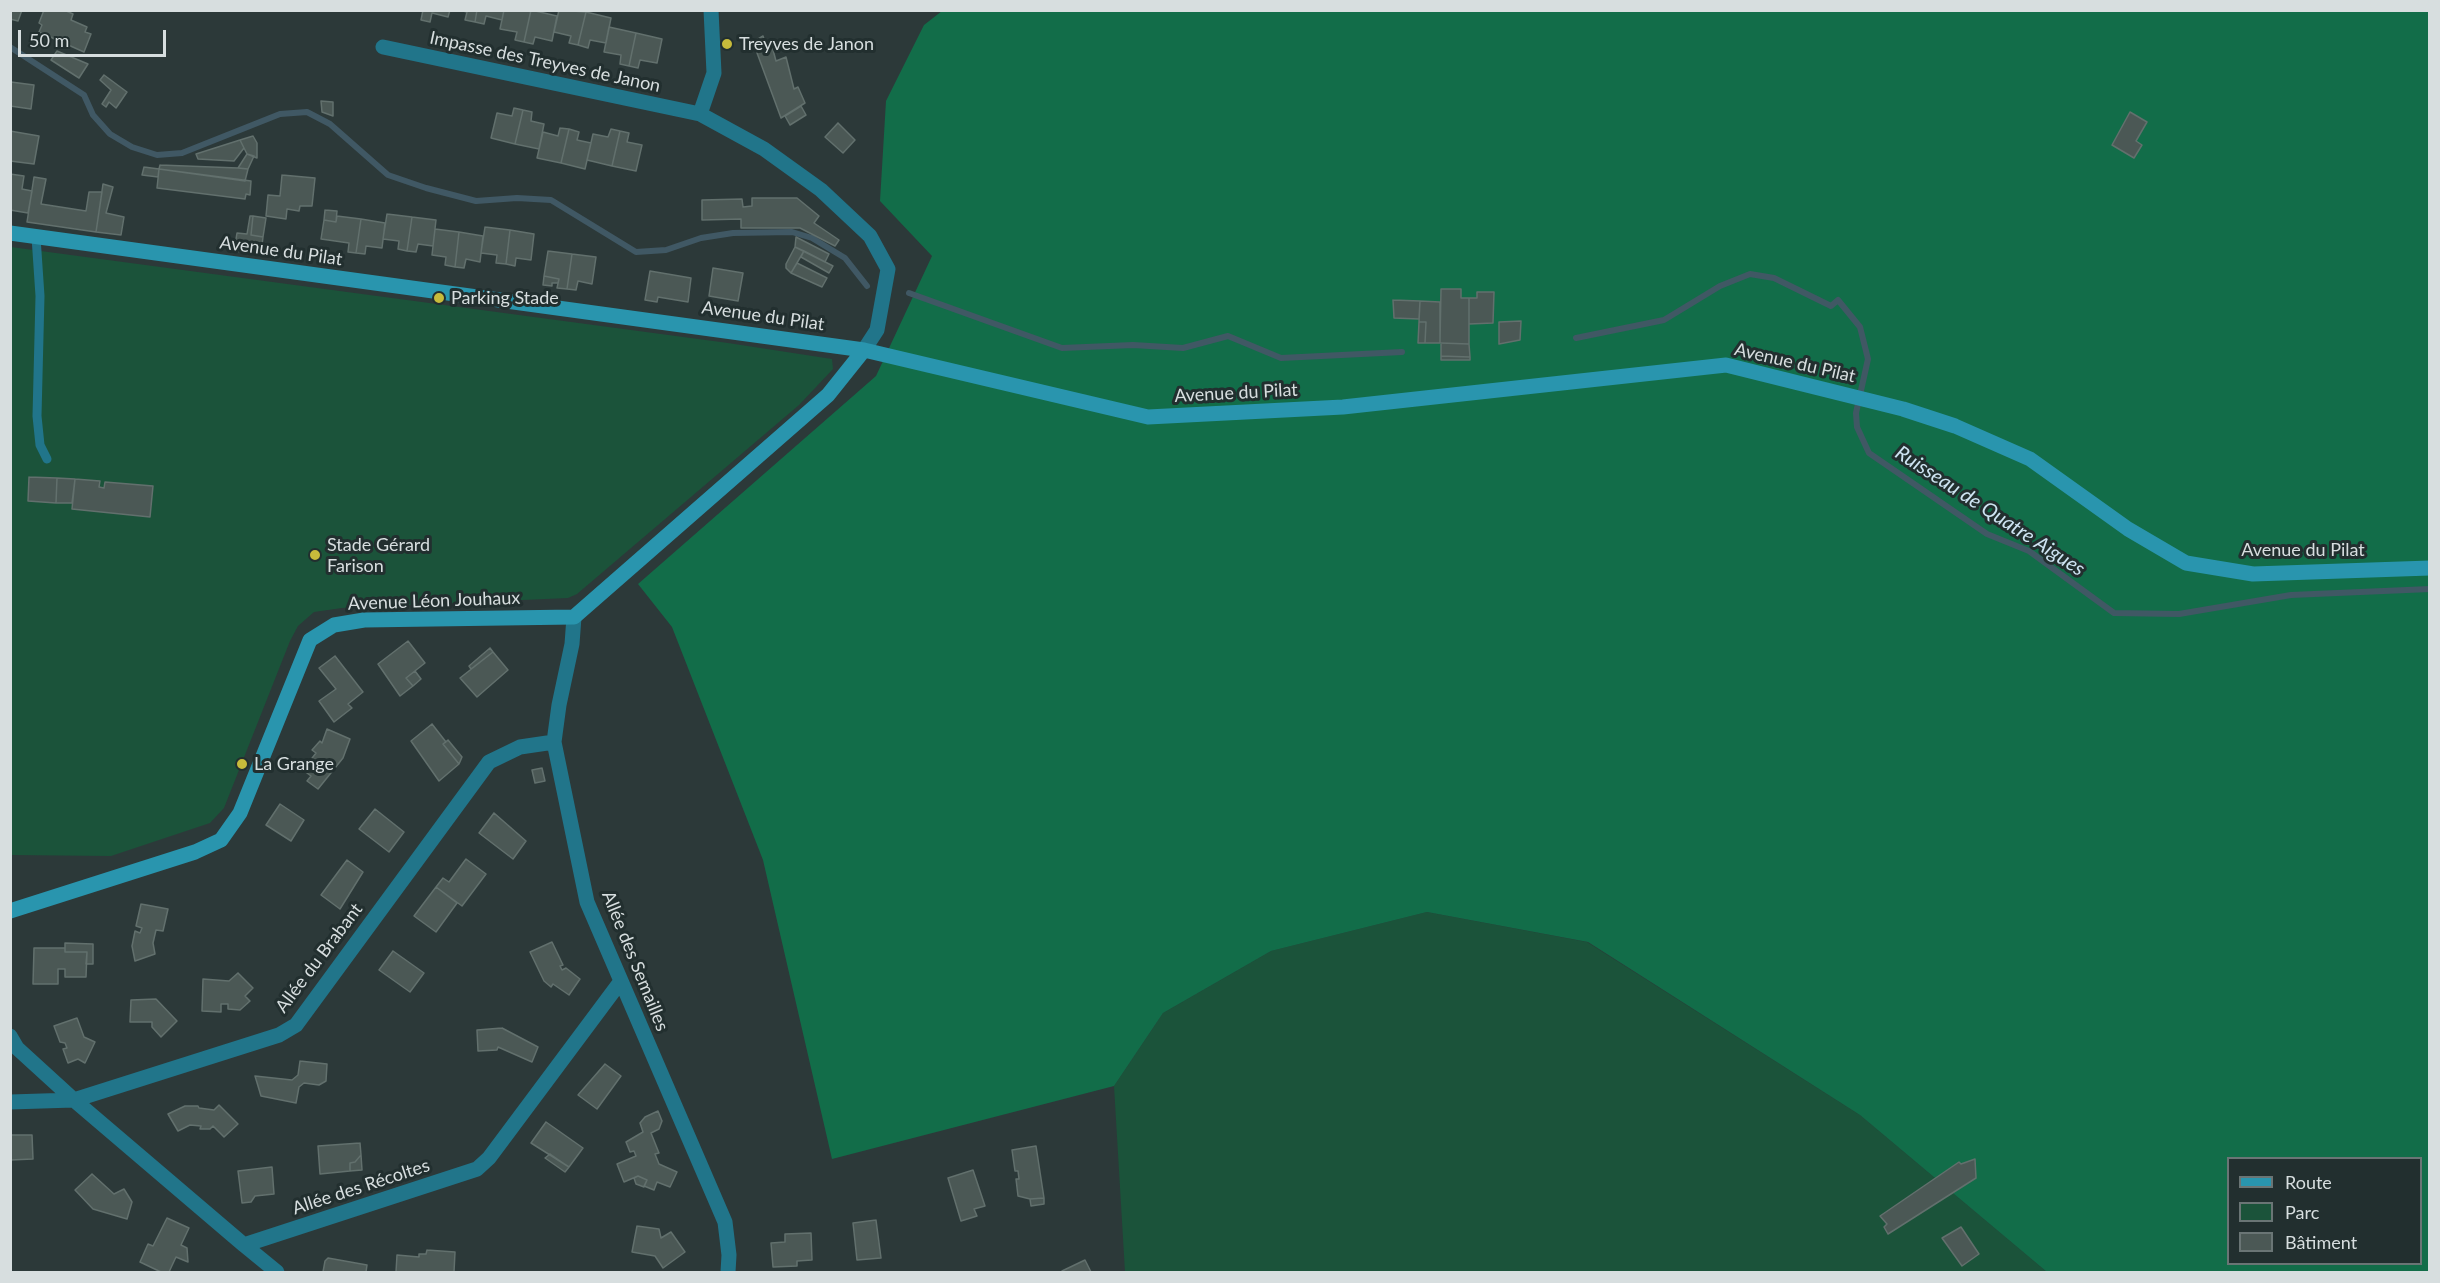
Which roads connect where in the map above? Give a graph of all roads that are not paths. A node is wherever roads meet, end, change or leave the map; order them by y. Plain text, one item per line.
1 (711, 10) edge
2 (383, 47) dead end
3 (699, 114) junction
4 (10, 233) edge
5 (36, 237) junction
6 (864, 350) junction
7 (47, 459) dead end
8 (2430, 568) edge
9 (574, 617) junction
10 (554, 742) junction
11 (10, 911) edge
12 (621, 981) junction
13 (10, 1036) edge
14 (74, 1100) junction
15 (10, 1102) edge
16 (244, 1245) junction
17 (277, 1272) edge
18 (728, 1272) edge

1 - 3 street
2 - 3 street, Impasse des Treyves de Janon
3 - 6 street, Impasse des Treyves de Janon
4 - 5 main road, Avenue du Pilat
5 - 6 main road, Avenue du Pilat
5 - 7 lane
6 - 8 main road, Avenue du Pilat
6 - 9 main road
9 - 10 street, Allée des Semailles
9 - 11 main road, Avenue Léon Jouhaux
10 - 12 street, Allée des Semailles
10 - 14 street, Allée du Brabant
12 - 16 street, Allée des Récoltes
12 - 18 street, Allée des Semailles
13 - 14 street
14 - 15 street, Allée du Brabant
14 - 16 street
16 - 17 street

